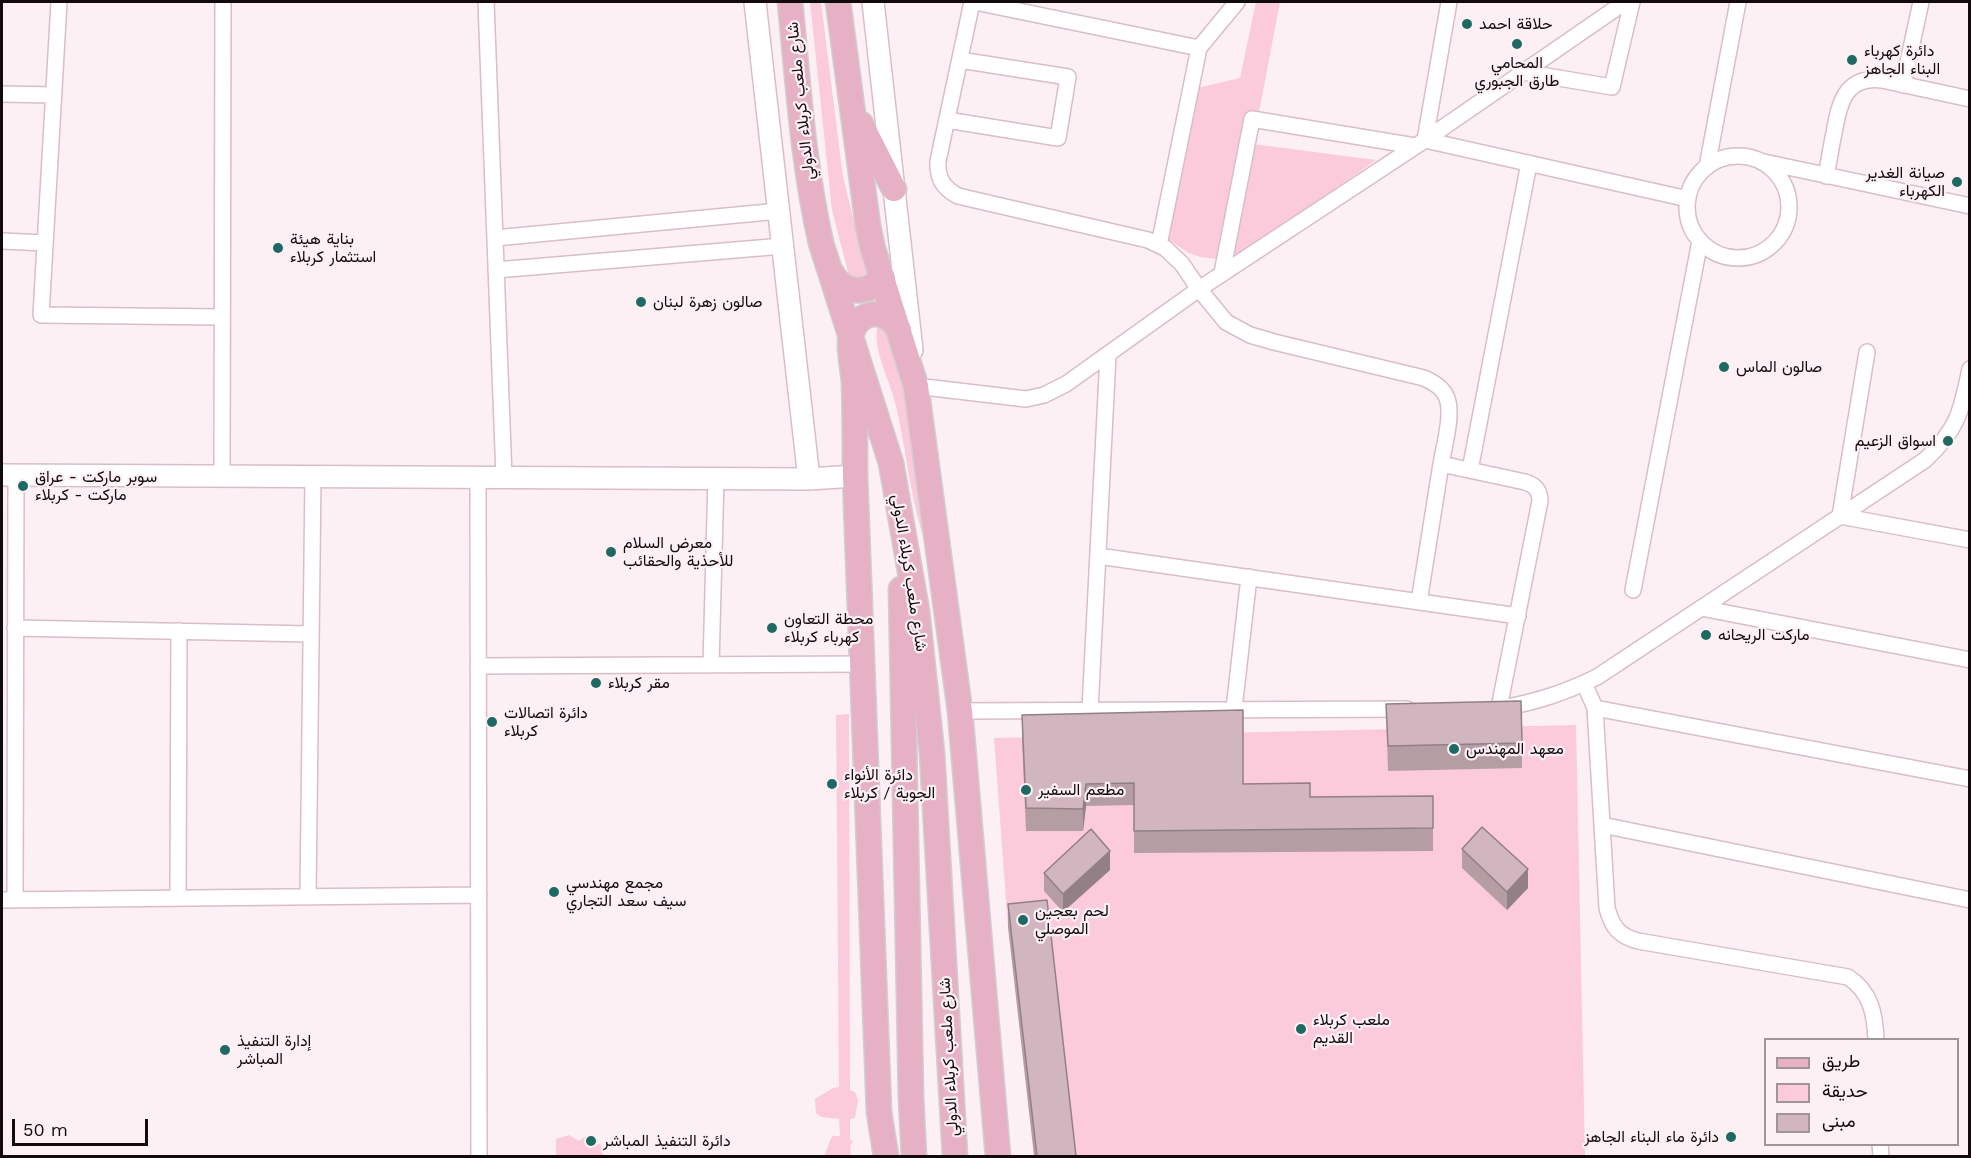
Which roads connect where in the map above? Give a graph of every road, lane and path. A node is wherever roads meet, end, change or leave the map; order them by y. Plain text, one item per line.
1 (59, 2) edge
2 (223, 2) edge
3 (486, 2) edge
4 (755, 2) edge
5 (790, 2) edge
6 (838, 2) edge
7 (873, 2) edge
8 (973, 2) edge
9 (1237, 2) edge
10 (1449, 2) edge
11 (1625, 2) edge
12 (1632, 2) edge
13 (1738, 2) edge
14 (1921, 2) edge
15 (1200, 48) junction
16 (960, 60) junction
17 (1523, 72) junction
18 (1904, 86) junction
19 (2, 94) edge
20 (53, 95) junction
21 (1970, 99) edge
22 (852, 107) junction
23 (947, 120) junction
24 (1420, 143) junction
25 (1761, 162) junction
26 (1529, 163) junction
27 (1707, 167) junction
28 (1826, 176) junction
29 (894, 189) junction
30 (1688, 199) junction
31 (1970, 206) edge
32 (779, 211) junction
33 (495, 238) junction
34 (2, 241) edge
35 (1700, 241) junction
36 (45, 243) junction
37 (1159, 245) junction
38 (783, 246) junction
39 (496, 270) junction
40 (831, 272) junction
41 (1222, 273) junction
42 (883, 278) junction
43 (1198, 289) junction
44 (222, 317) junction
45 (899, 330) junction
46 (850, 337) junction
47 (1867, 352) dead end
48 (1108, 355) junction
49 (1970, 369) edge
50 (916, 386) junction
51 (1962, 426) edge
52 (1441, 464) junction
53 (1470, 470) junction
54 (9, 476) edge
55 (222, 476) junction
56 (855, 476) junction
57 (313, 477) junction
58 (478, 477) junction
59 (504, 477) junction
60 (716, 478) junction
61 (809, 479) junction
62 (895, 484) junction
63 (1840, 516) junction
64 (1970, 540) edge
65 (1098, 556) junction
66 (1249, 577) junction
67 (1633, 590) dead end
68 (1419, 602) junction
69 (1701, 608) junction
70 (1518, 616) junction
71 (15, 628) junction
72 (179, 631) junction
73 (311, 634) junction
74 (1970, 660) edge
75 (863, 664) junction
76 (711, 665) junction
77 (478, 666) junction
78 (8, 673) edge
79 (1584, 684) junction
80 (1419, 708) edge
81 (1595, 708) junction
82 (1234, 709) junction
83 (1090, 710) junction
84 (960, 711) junction
85 (8, 752) edge
86 (1970, 779) edge
87 (1602, 825) junction
88 (479, 895) junction
89 (309, 896) junction
90 (178, 898) junction
91 (8, 899) edge
92 (1970, 900) edge
93 (1876, 1038) edge
94 (882, 1155) edge
95 (479, 1156) edge
96 (914, 1156) edge
97 (955, 1156) edge
98 (998, 1156) edge

1 - 20 street
2 - 44 street
3 - 33 street
4 - 32 street
5 - 40 main road, شارع ملعب كربلاء الدولي
6 - 22 main road, شارع ملعب كربلاء الدولي
7 - 29 street
8 - 15 street
8 - 16 street
9 - 15 street
10 - 24 street
11 - 17 street
12 - 17 street
13 - 27 street
14 - 18 street
15 - 37 street
16 - 23 street
16 - 23 street
17 - 24 street
18 - 21 street
18 - 28 street
19 - 20 street
20 - 36 street
22 - 29 main road
22 - 42 main road, شارع ملعب كربلاء الدولي
23 - 37 street
24 - 26 street
24 - 41 street
24 - 41 street
25 - 27 street
25 - 28 street
25 - 35 street
26 - 30 street
26 - 53 street
27 - 30 street
28 - 31 street
29 - 50 street
30 - 35 street
32 - 33 street
32 - 38 street
33 - 39 street
34 - 36 street
35 - 67 street
36 - 44 street
37 - 43 street
38 - 39 street
38 - 61 street
39 - 59 street
40 - 42 main road
40 - 46 main road, شارع ملعب كربلاء الدولي
41 - 43 street
42 - 45 main road, شارع ملعب كربلاء الدولي
43 - 48 street
43 - 52 street
44 - 55 street
45 - 46 main road
45 - 50 main road, شارع ملعب كربلاء الدولي
46 - 56 main road
46 - 62 main road, شارع ملعب كربلاء الدولي
47 - 63 street
48 - 50 street
48 - 65 street
49 - 51 street
50 - 84 main road, شارع ملعب كربلاء الدولي
51 - 63 street
52 - 53 street
52 - 68 street
53 - 70 street
54 - 55 street
54 - 71 street
55 - 57 street
56 - 61 street
56 - 75 main road
57 - 58 street
57 - 73 street
58 - 59 street
58 - 77 street
59 - 60 street
60 - 61 street
60 - 76 street
62 - 96 main road
62 - 97 main road, شارع ملعب كربلاء الدولي
63 - 64 street
63 - 69 street
65 - 66 street
65 - 83 street
66 - 68 street
66 - 82 street
68 - 70 street
69 - 74 street
69 - 79 street
70 - 79 street
71 - 72 street
71 - 78 street
72 - 73 street
72 - 90 street
73 - 89 street
75 - 76 street
75 - 94 main road
76 - 77 street
77 - 88 street
78 - 85 street
79 - 81 street
80 - 82 street
81 - 86 street
81 - 87 street
82 - 83 street
83 - 84 street
84 - 98 main road, شارع ملعب كربلاء الدولي
85 - 91 street
87 - 92 street
87 - 93 street
88 - 89 street
88 - 95 street
89 - 90 street
90 - 91 street

